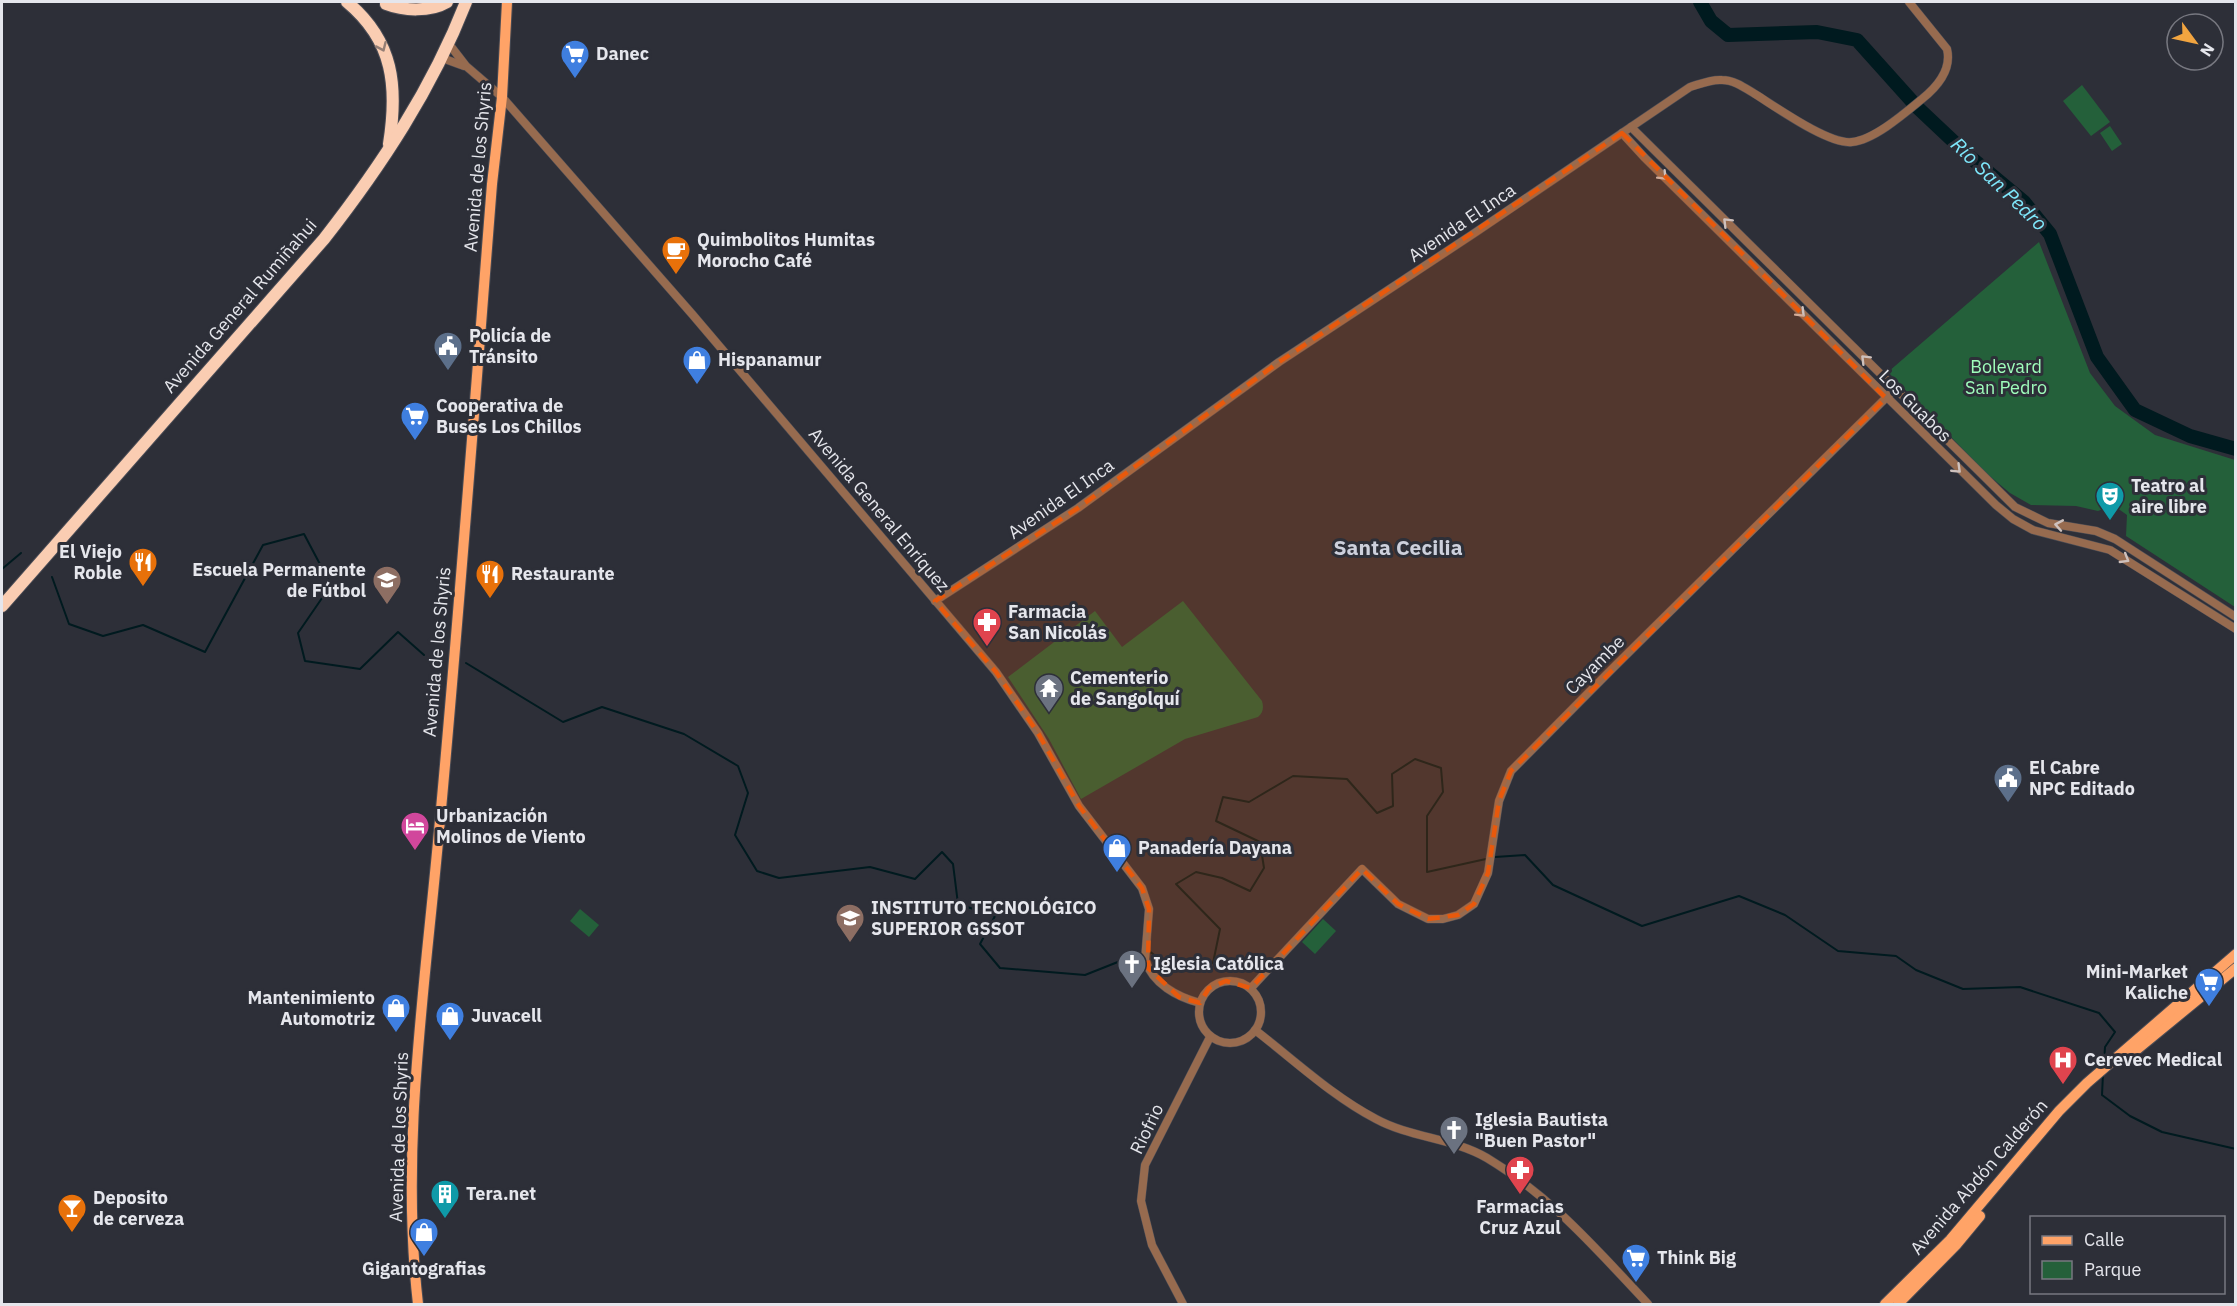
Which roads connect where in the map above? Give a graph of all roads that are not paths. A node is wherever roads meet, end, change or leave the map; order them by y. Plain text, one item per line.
1 (347, 2) edge
2 (447, 2) edge
3 (466, 2) edge
4 (507, 2) edge
5 (1909, 2) edge
6 (386, 4) dead end
7 (449, 44) junction
8 (442, 58) junction
9 (466, 66) junction
10 (502, 97) junction
11 (1631, 127) junction
12 (1622, 133) junction
13 (388, 152) junction
14 (1895, 389) junction
15 (1886, 398) junction
16 (935, 601) junction
17 (2, 606) edge
18 (2235, 617) edge
19 (2235, 629) edge
20 (2235, 954) edge
21 (2235, 968) edge
22 (1251, 988) junction
23 (1200, 1003) junction
24 (1255, 1030) junction
25 (1210, 1037) junction
26 (2123, 1056) junction
27 (2088, 1086) junction
28 (418, 1305) edge
29 (1183, 1305) edge
30 (1648, 1305) edge
31 (1885, 1305) edge
32 (1898, 1305) edge

1 -> 13 highway
2 - 6 highway
3 - 7 highway, Avenida General Rumiñahui
4 - 10 main road, Avenida de los Shyris
5 - 11 street, Avenida El Inca
7 - 8 highway, Avenida General Rumiñahui
7 - 9 street, Avenida General Enríquez
8 - 9 street, Avenida General Enríquez
8 - 13 highway, Avenida General Rumiñahui
9 - 10 street, Avenida General Enríquez
10 - 16 street, Avenida General Enríquez
10 - 28 main road, Avenida de los Shyris
11 - 12 street, Avenida El Inca
14 -> 11 street, Los Guabos
12 -> 15 street, Los Guabos
12 - 16 street, Avenida El Inca
13 - 17 highway, Avenida General Rumiñahui
14 - 15 street, Cayambe
18 -> 14 street, Los Guabos
15 -> 19 street, Los Guabos
15 - 22 street, Cayambe
16 - 23 street, Avenida General Enríquez
20 - 26 main road, Avenida Abdón Calderón
21 - 26 main road, Avenida Abdón Calderón
22 - 23 street
22 - 24 street
23 - 25 street
24 - 25 street
24 - 30 street
25 - 29 street, Riofrìo
26 - 27 main road, Avenida Abdón Calderón
27 - 31 main road, Avenida Abdón Calderón
27 - 32 main road, Avenida Abdón Calderón

